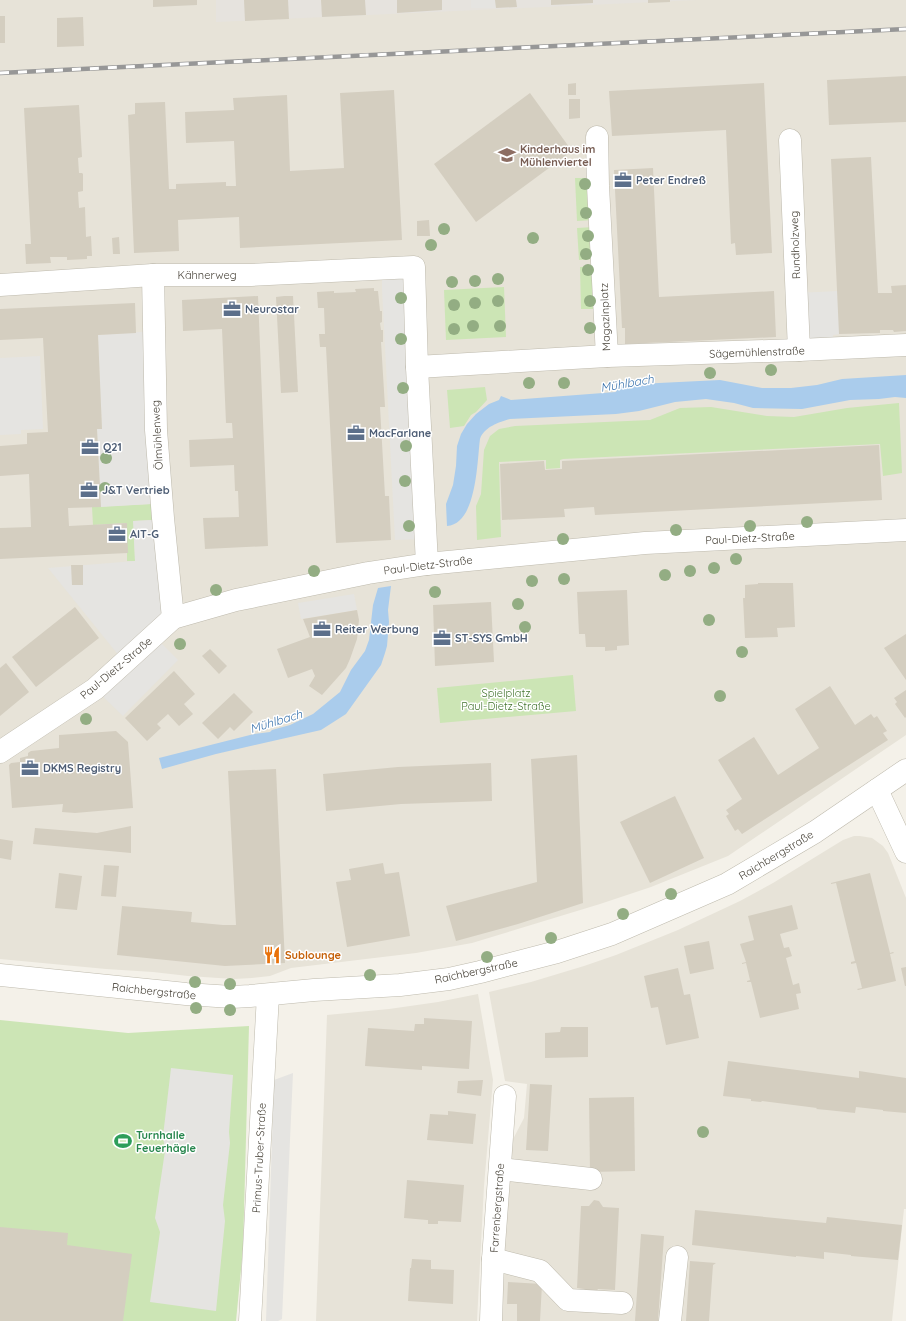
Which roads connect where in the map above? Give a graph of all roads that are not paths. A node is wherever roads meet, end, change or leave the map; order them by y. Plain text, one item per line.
1 (597, 137) dead end
2 (790, 140) dead end
3 (153, 275) junction
4 (0, 285) edge
5 (906, 345) edge
6 (799, 350) junction
7 (607, 356) junction
8 (417, 367) junction
9 (906, 530) edge
10 (427, 564) junction
11 (173, 618) junction
12 (0, 752) edge
13 (906, 770) edge
14 (877, 790) junction
15 (906, 852) edge
16 (0, 975) edge
17 (268, 995) junction
18 (505, 1096) dead end
19 (500, 1169) junction
20 (591, 1179) dead end
21 (677, 1258) dead end
22 (494, 1260) junction
23 (622, 1302) dead end
24 (250, 1321) edge
25 (491, 1321) edge
26 (670, 1321) edge

1 - 7 street, Magazinplatz
2 - 6 street, Rundholzweg
3 - 4 street, Kähnerweg
3 - 8 street, Kähnerweg
3 - 11 street, Ölmühlenweg
5 - 6 street, Sägemühlenstraße
6 - 7 street, Sägemühlenstraße
7 - 8 street, Magazinplatz
8 - 10 street
9 - 10 street, Paul-Dietz-Straße
10 - 11 street, Paul-Dietz-Straße
11 - 12 street, Paul-Dietz-Straße
13 - 14 street, Raichbergstraße
14 - 15 street
14 - 17 street, Raichbergstraße
16 - 17 street, Raichbergstraße
17 - 24 street, Primus-Truber-Straße
18 - 19 street, Farrenbergstraße
19 - 20 street
19 - 22 street, Farrenbergstraße
21 - 26 street
22 - 23 street
22 - 25 street, Farrenbergstraße

